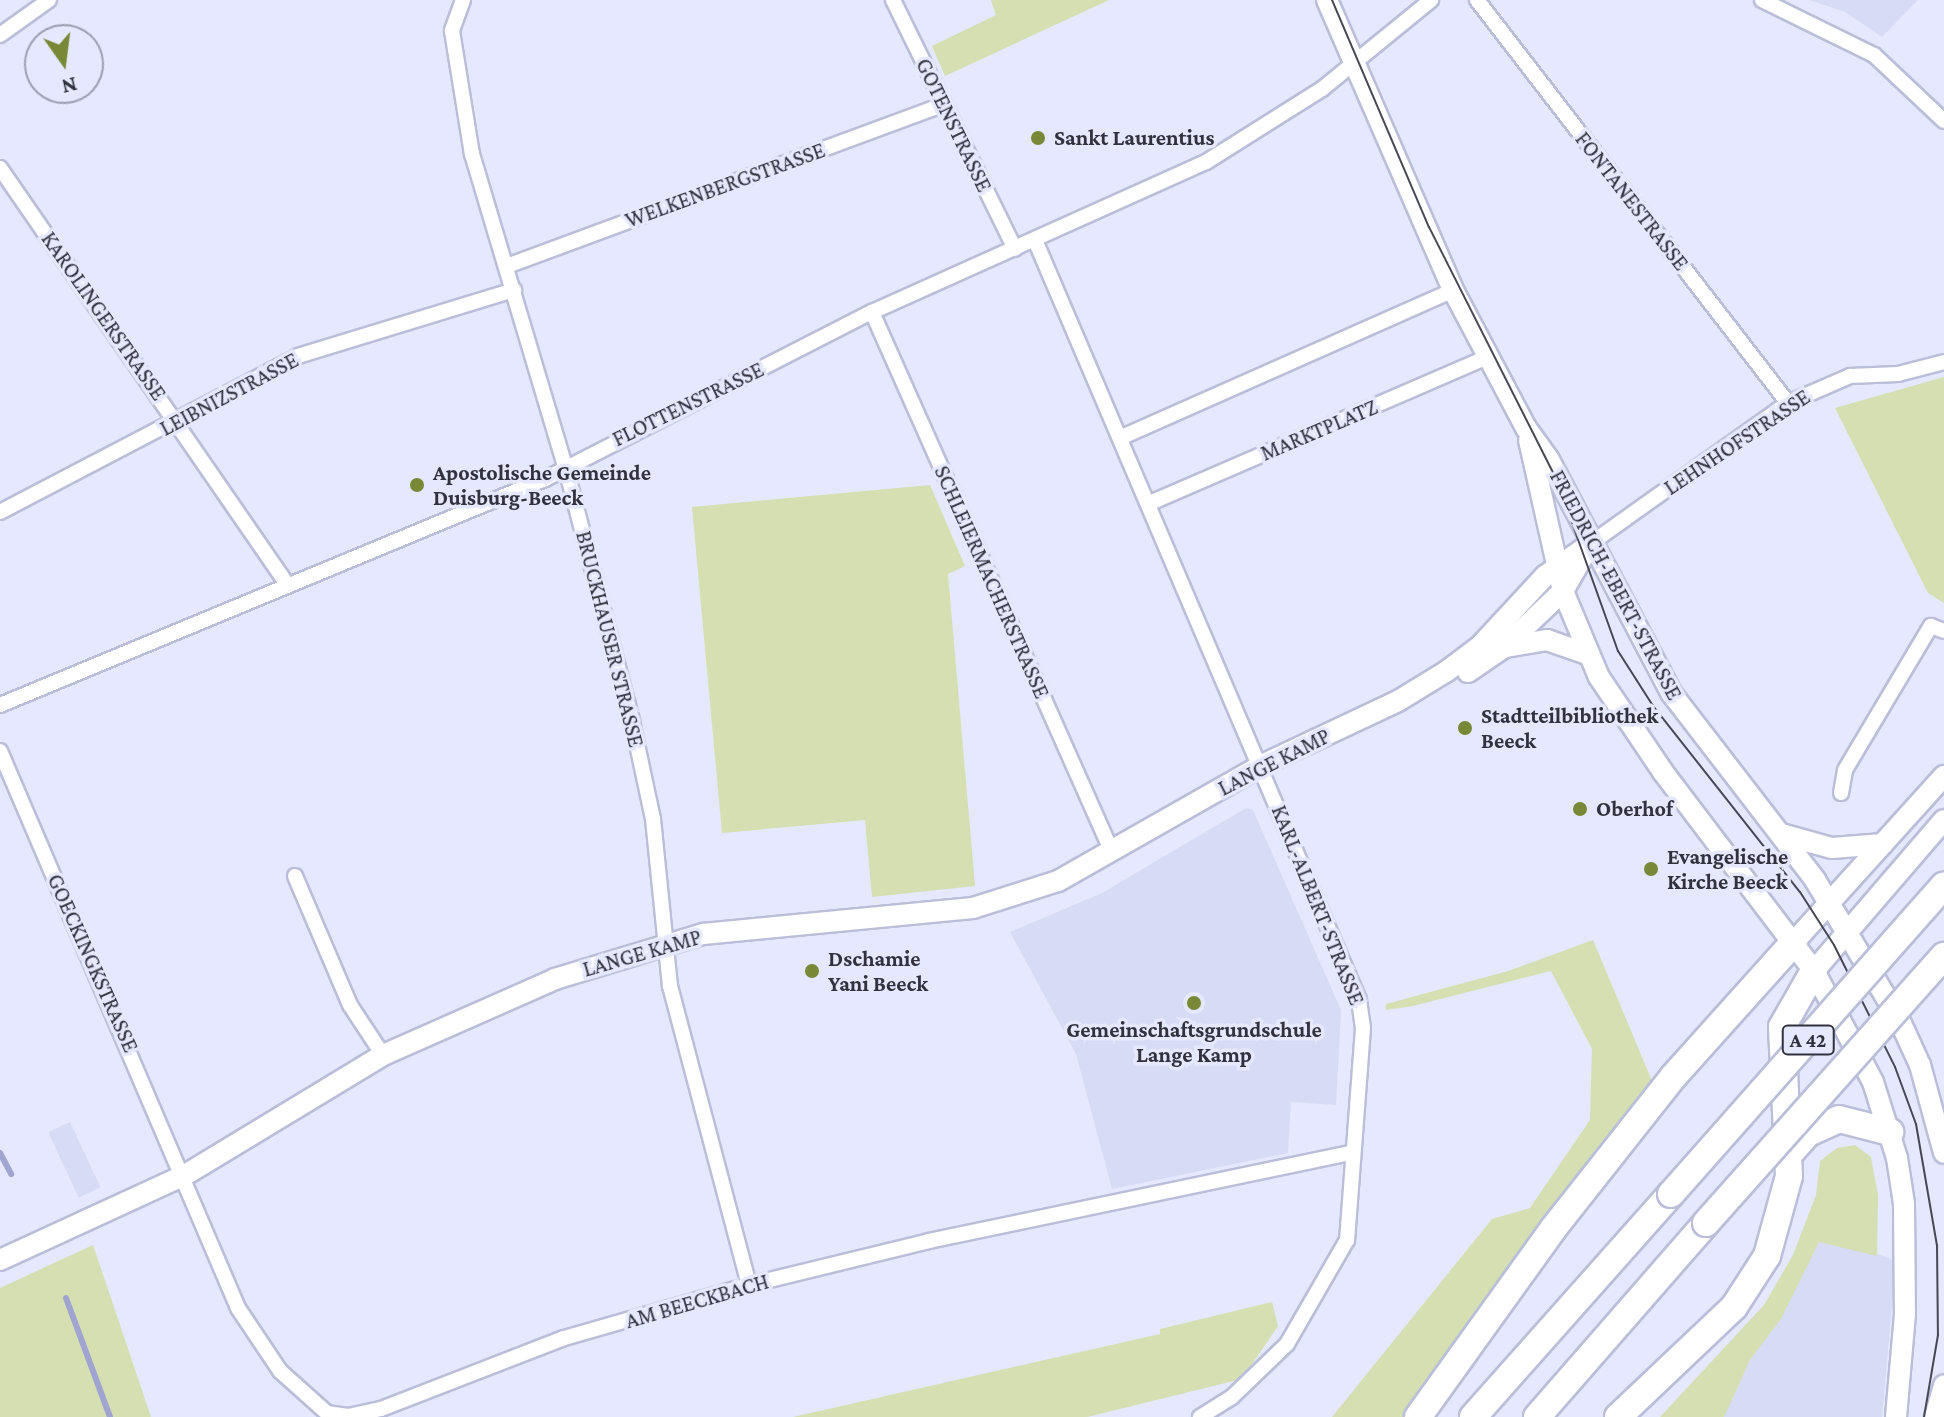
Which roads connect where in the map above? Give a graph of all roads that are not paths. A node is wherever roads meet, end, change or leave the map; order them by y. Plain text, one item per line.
1 (49, 0) edge
2 (463, 0) edge
3 (893, 0) edge
4 (1327, 0) edge
5 (1431, 0) edge
6 (1477, 0) edge
7 (1762, 0) edge
8 (0, 35) edge
9 (1355, 61) junction
10 (943, 105) junction
11 (1944, 121) edge
12 (0, 168) edge
13 (1035, 240) junction
14 (1015, 249) junction
15 (507, 266) junction
16 (514, 290) junction
17 (1453, 290) junction
18 (872, 312) junction
19 (1488, 357) junction
20 (1944, 362) edge
21 (1788, 403) junction
22 (178, 422) junction
23 (1526, 428) junction
24 (1122, 437) junction
25 (565, 465) junction
26 (1150, 503) junction
27 (0, 512) edge
28 (1590, 544) junction
29 (1557, 566) junction
30 (287, 584) junction
31 (1563, 591) junction
32 (1944, 631) edge
33 (1503, 648) junction
34 (1587, 654) junction
35 (1398, 701) junction
36 (0, 705) edge
37 (0, 751) edge
38 (1262, 765) junction
39 (1944, 776) edge
40 (1841, 793) dead end
41 (1944, 820) edge
42 (1777, 832) junction
43 (1883, 844) junction
44 (1112, 852) junction
45 (295, 876) dead end
46 (1944, 885) edge
47 (1831, 904) junction
48 (1848, 931) junction
49 (1794, 942) junction
50 (663, 943) junction
51 (1944, 956) edge
52 (1814, 971) junction
53 (383, 1055) junction
54 (1890, 1132) junction
55 (1351, 1153) junction
56 (1790, 1153) junction
57 (1944, 1153) edge
58 (185, 1175) junction
59 (0, 1260) edge
60 (749, 1285) junction
61 (1944, 1385) edge
62 (1200, 1417) edge
63 (1418, 1417) edge
64 (1473, 1417) edge
65 (1537, 1417) edge
66 (1618, 1417) edge
67 (1896, 1417) edge
68 (1935, 1417) edge

1 - 8 street
2 - 15 street, BRUCKHAUSER STRASSE
3 - 10 street, GOTENSTRASSE
4 - 9 street, FRIEDRICH-EBERT-STRASSE
5 - 9 street, FLOTTENSTRASSE
6 - 21 street, FONTANESTRASSE
7 - 11 street
9 - 13 street, FLOTTENSTRASSE
9 - 17 street, FRIEDRICH-EBERT-STRASSE
10 - 14 street, GOTENSTRASSE
10 - 15 street, WELKENBERGSTRASSE
12 - 22 street, KAROLINGERSTRASSE
13 - 14 street, FLOTTENSTRASSE
13 - 24 street, KARL-ALBERT-STRASSE
14 - 18 street, FLOTTENSTRASSE
15 - 16 street, BRUCKHAUSER STRASSE
16 - 22 street, LEIBNIZSTRASSE
16 - 25 street, BRUCKHAUSER STRASSE
17 - 19 street, FRIEDRICH-EBERT-STRASSE
17 - 24 street
18 - 25 street, FLOTTENSTRASSE
18 - 44 street, SCHLEIERMACHERSTRASSE
19 - 23 street, FRIEDRICH-EBERT-STRASSE
19 - 26 street, MARKTPLATZ
20 - 21 street, LEHNHOFSTRASSE
21 - 28 street, LEHNHOFSTRASSE
22 - 27 street, LEIBNIZSTRASSE
22 - 30 street, KAROLINGERSTRASSE
23 - 28 street, FRIEDRICH-EBERT-STRASSE
23 - 29 street, FRIEDRICH-EBERT-STRASSE
24 - 26 street, KARL-ALBERT-STRASSE
25 - 30 street, FLOTTENSTRASSE
25 - 50 street, BRUCKHAUSER STRASSE
26 - 38 street, KARL-ALBERT-STRASSE
28 - 29 street, LANGE KAMP
28 - 31 street, LANGE KAMP
28 - 42 street, FRIEDRICH-EBERT-STRASSE
29 - 31 street, FRIEDRICH-EBERT-STRASSE
29 - 35 street, LANGE KAMP
30 - 36 street, FLOTTENSTRASSE
31 - 33 street, LANGE KAMP
31 - 34 street, FRIEDRICH-EBERT-STRASSE
32 - 40 street
33 - 34 street
33 - 35 street, LANGE KAMP
34 - 49 street, FRIEDRICH-EBERT-STRASSE
35 - 38 street, LANGE KAMP
37 - 58 street, GOECKINGKSTRASSE
38 - 44 street, LANGE KAMP
38 - 55 street, KARL-ALBERT-STRASSE
39 - 43 street
41 - 48 street
42 - 43 street
42 - 47 street, FRIEDRICH-EBERT-STRASSE
43 - 47 street
44 - 50 street, LANGE KAMP
45 - 53 street
46 - 64 highway, A 42, bridge
47 - 48 street, FRIEDRICH-EBERT-STRASSE
47 - 49 street
48 - 52 street
48 - 57 street, FRIEDRICH-EBERT-STRASSE
49 - 52 street, FRIEDRICH-EBERT-STRASSE
49 - 63 highway
50 - 53 street, LANGE KAMP
50 - 60 street, BRUCKHAUSER STRASSE
51 - 65 highway, A 42, bridge
52 - 54 street, FRIEDRICH-EBERT-STRASSE
52 - 56 highway
53 - 58 street, LANGE KAMP
54 - 56 highway
54 - 67 street, FRIEDRICH-EBERT-STRASSE
55 - 60 street, AM BEECKBACH
55 - 62 street, KARL-ALBERT-STRASSE
56 - 66 highway
58 - 59 street, LANGE KAMP
58 - 60 street, AM BEECKBACH
61 - 68 street

